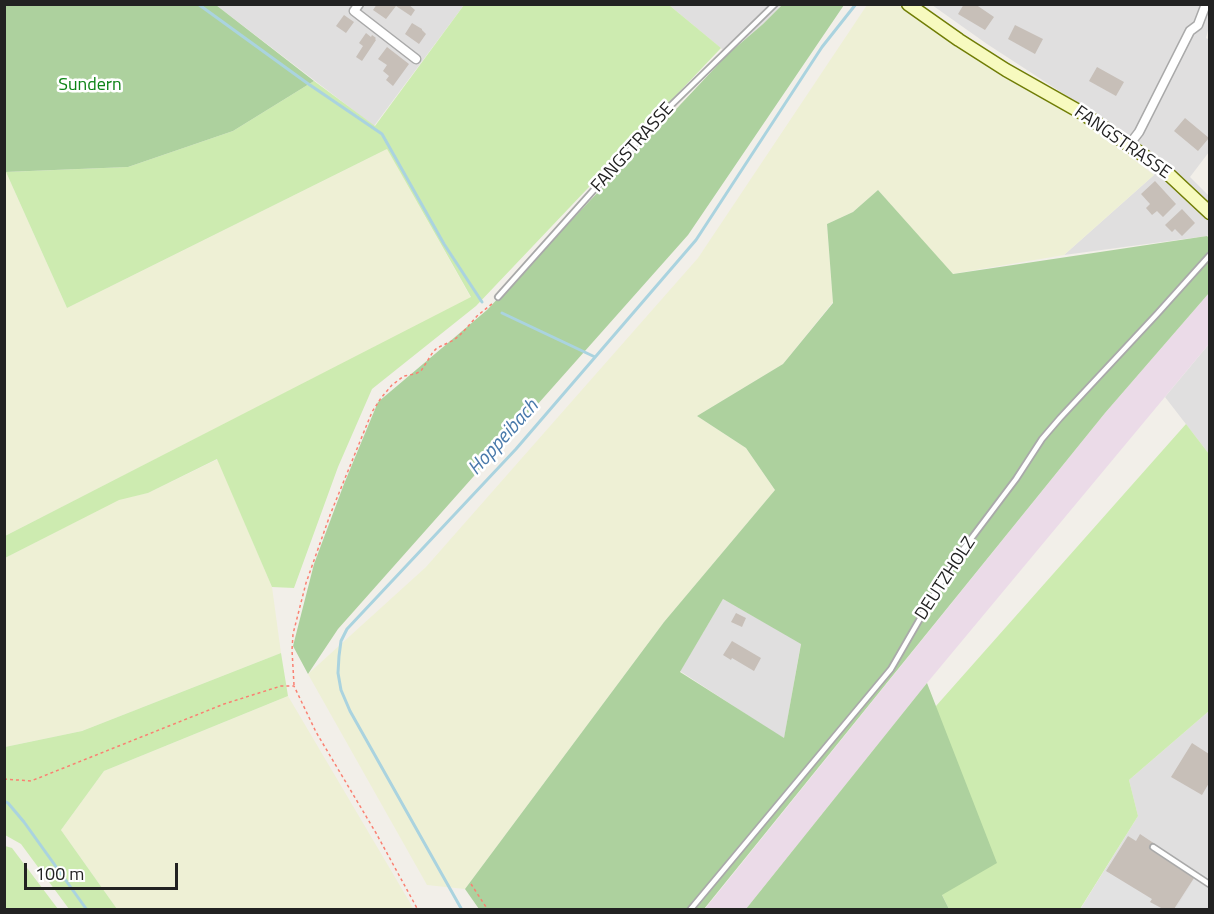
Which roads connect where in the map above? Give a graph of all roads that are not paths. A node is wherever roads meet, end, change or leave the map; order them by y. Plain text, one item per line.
1 (359, 4) edge
2 (775, 4) edge
3 (908, 4) edge
4 (1206, 4) edge
5 (416, 59) dead end
6 (1130, 145) junction
7 (1209, 213) edge
8 (1209, 255) edge
9 (498, 297) road end
10 (1153, 847) dead end
11 (1209, 884) edge
12 (690, 909) edge

1 - 5 street
2 - 9 lane, FANGSTRASSE
3 - 6 main road, FANGSTRASSE
4 - 6 street
6 - 7 main road, FANGSTRASSE
8 - 12 lane, DEUTZHOLZ
10 - 11 lane

